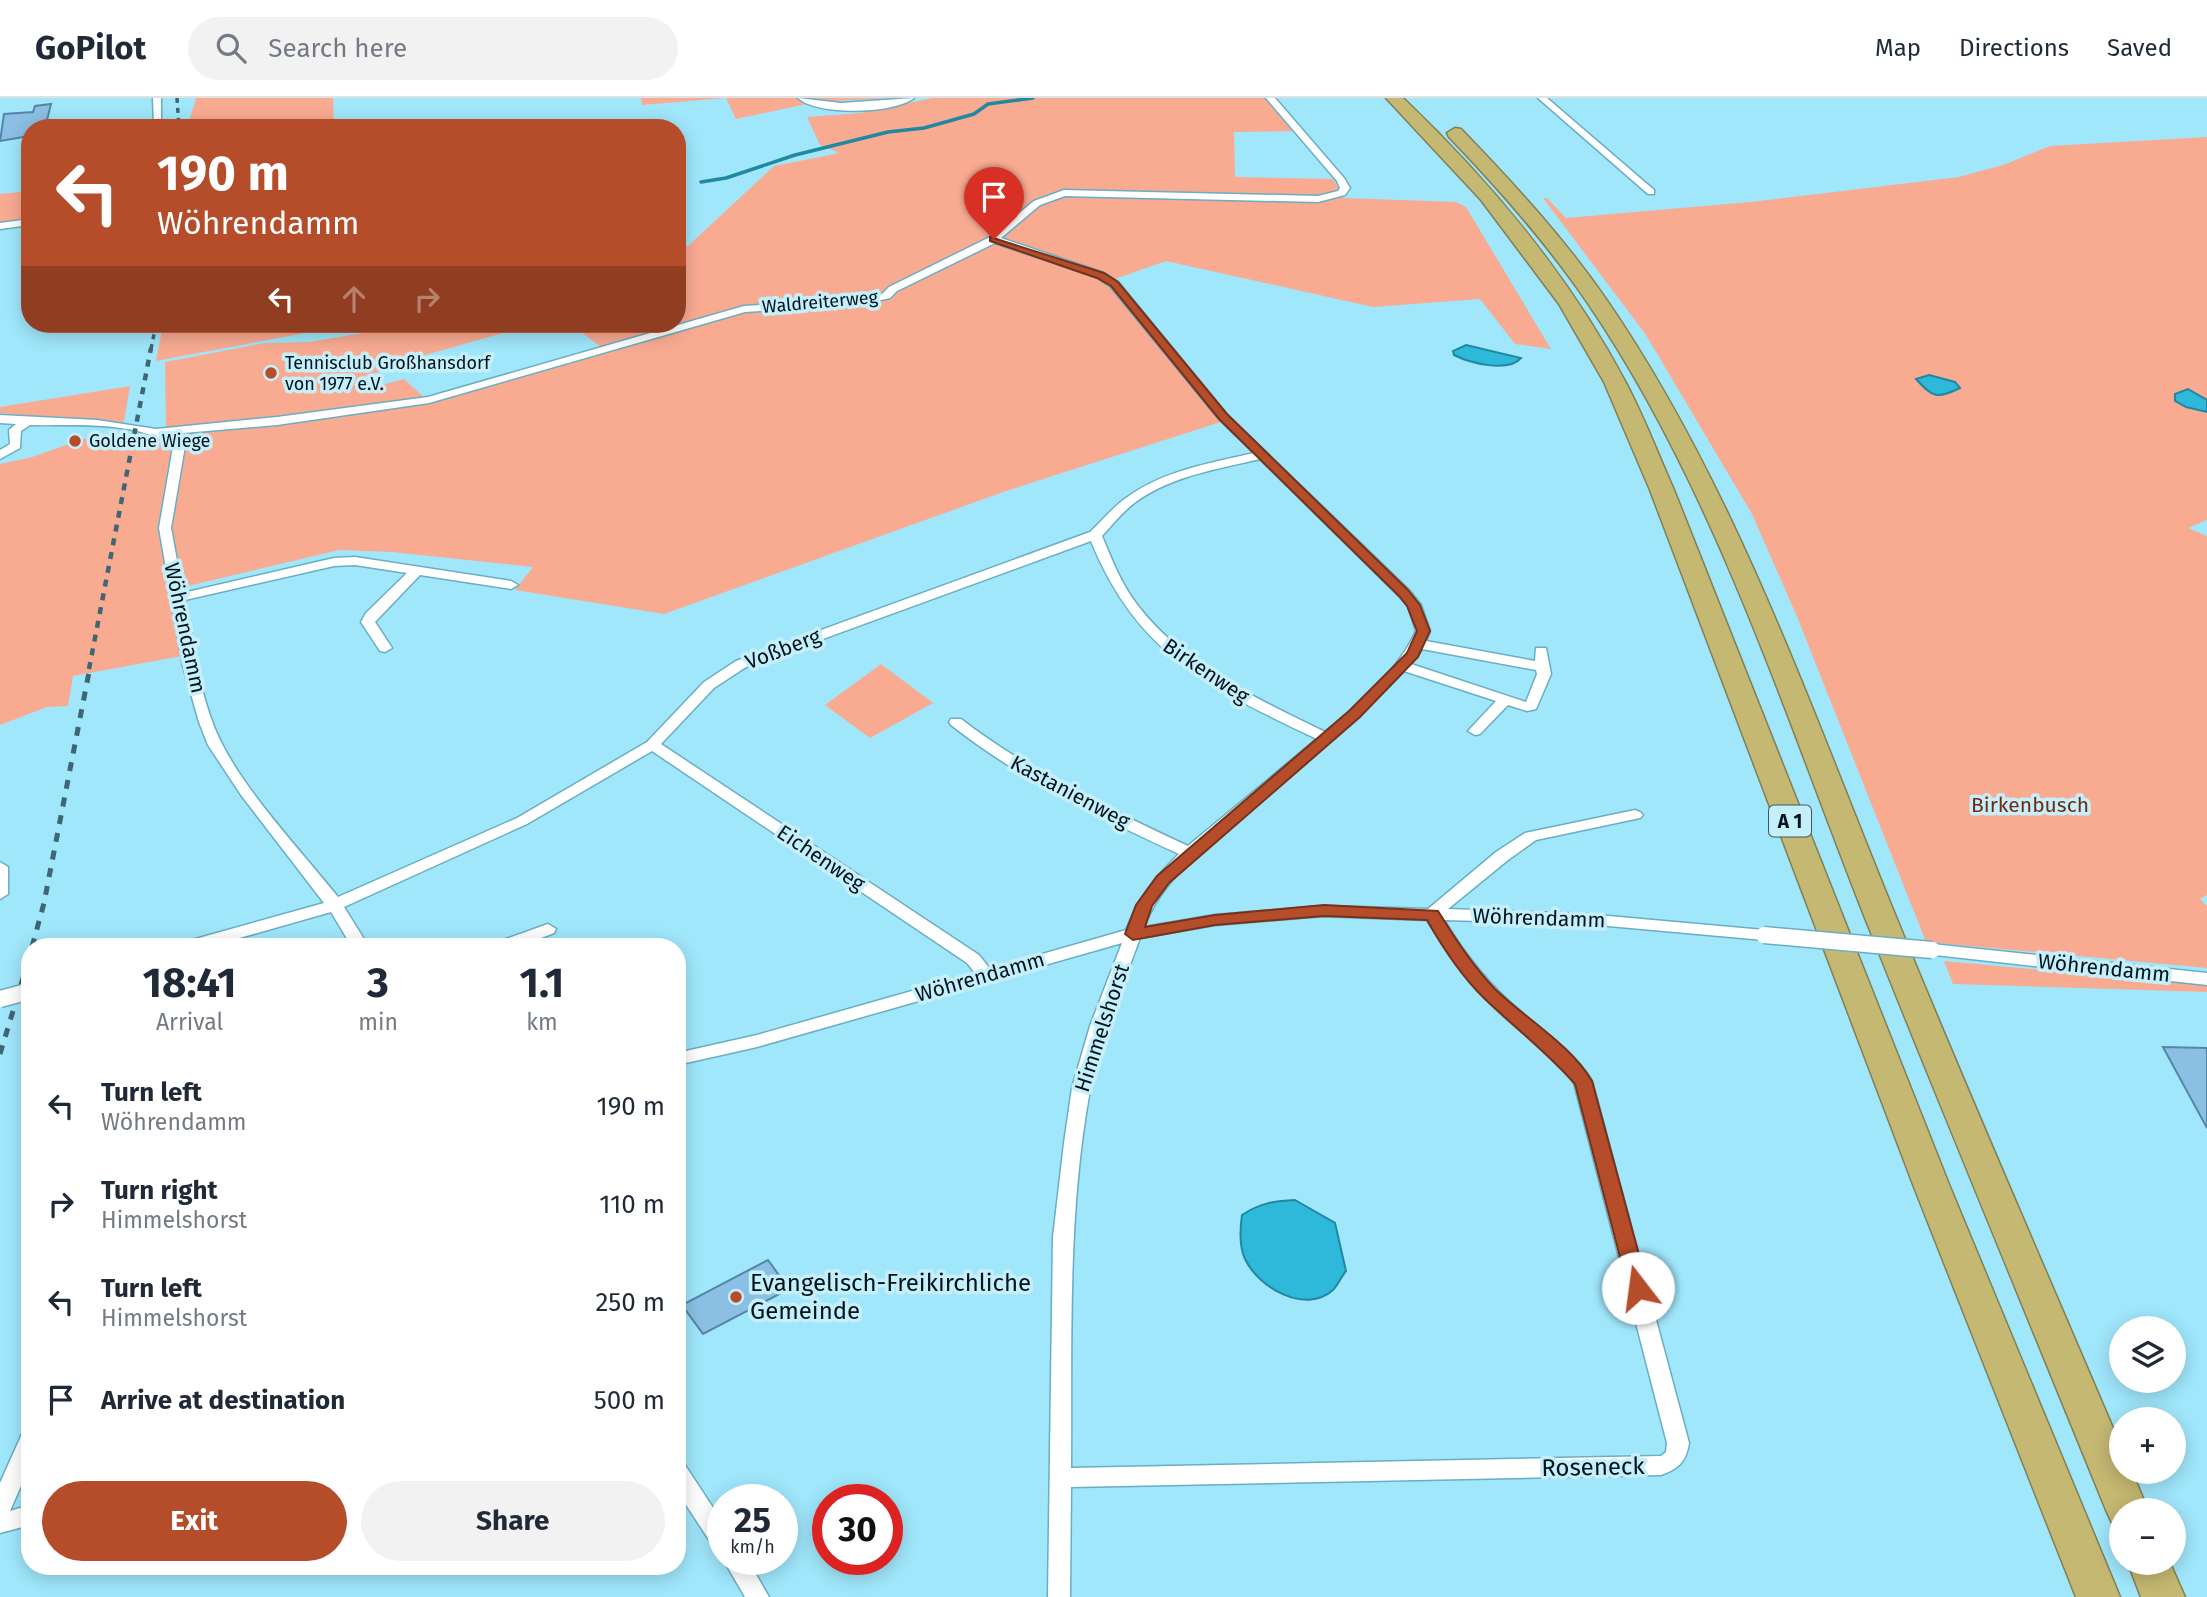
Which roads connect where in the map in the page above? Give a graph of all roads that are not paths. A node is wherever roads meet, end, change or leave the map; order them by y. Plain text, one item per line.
1 (157, 98) edge
2 (804, 98) edge
3 (908, 98) edge
4 (1270, 98) edge
5 (1394, 98) edge
6 (1417, 98) edge
7 (1542, 98) edge
8 (158, 119) edge
9 (1651, 192) dead end
10 (21, 223) edge
11 (0, 226) edge
12 (994, 239) junction
13 (686, 326) edge
14 (661, 333) edge
15 (0, 419) edge
16 (26, 422) junction
17 (158, 432) junction
18 (0, 455) edge
19 (1262, 455) junction
20 (1094, 535) junction
21 (416, 571) junction
22 (511, 585) dead end
23 (177, 598) junction
24 (1419, 644) junction
25 (385, 648) dead end
26 (1541, 651) dead end
27 (1403, 667) junction
28 (1543, 667) junction
29 (1503, 702) junction
30 (956, 722) dead end
31 (1475, 731) dead end
32 (1326, 738) junction
33 (652, 745) junction
34 (1635, 815) dead end
35 (1190, 853) junction
36 (0, 867) edge
37 (0, 894) edge
38 (335, 905) junction
39 (1432, 915) junction
40 (548, 929) dead end
41 (1133, 934) junction
42 (219, 938) edge
43 (355, 938) edge
44 (524, 938) edge
45 (986, 975) junction
46 (2207, 979) edge
47 (21, 993) edge
48 (0, 999) edge
49 (686, 1057) edge
50 (21, 1460) edge
51 (1060, 1478) junction
52 (686, 1486) edge
53 (2122, 1498) edge
54 (0, 1508) edge
55 (21, 1518) edge
56 (707, 1518) edge
57 (0, 1523) edge
58 (744, 1575) edge
59 (2154, 1575) edge
60 (756, 1596) edge
61 (1059, 1597) edge
62 (2098, 1597) edge
63 (2163, 1597) edge

1 - 8 street
2 - 3 main road
4 - 12 street, Waldreiterweg
5 - 62 highway, A 1
6 - 53 highway, A 1
7 - 9 street
10 - 11 street
12 - 13 street, Waldreiterweg
12 - 19 street
14 - 17 street, Waldreiterweg
15 - 16 street
16 - 17 street
16 - 18 street
17 - 23 street, Wöhrendamm
19 - 20 street, Voßberg
19 - 24 street
20 - 32 street, Birkenweg
20 - 33 street, Voßberg
21 - 22 street
21 - 23 street
21 - 25 street
23 - 38 street, Wöhrendamm
24 - 27 street, Himmelshorst
24 - 28 street
26 - 28 street
27 - 29 street
27 - 32 street, Himmelshorst
28 - 29 street
29 - 31 street
30 - 35 street, Kastanienweg
32 - 35 street, Himmelshorst
33 - 38 street, Voßberg
33 - 45 street, Eichenweg
34 - 39 street
35 - 41 street, Himmelshorst
36 - 37 street
38 - 42 street, Voßberg
38 - 43 street, Wöhrendamm
39 - 41 street, Wöhrendamm
39 - 46 street, Wöhrendamm, bridge
39 - 51 street, Roseneck
40 - 44 street
41 - 45 street, Wöhrendamm
41 - 51 street, Himmelshorst
45 - 49 street, Wöhrendamm
47 - 48 street, bridge
50 - 54 street
51 - 61 street, Himmelshorst
52 - 56 street
55 - 57 street
58 - 60 street
59 - 63 highway

